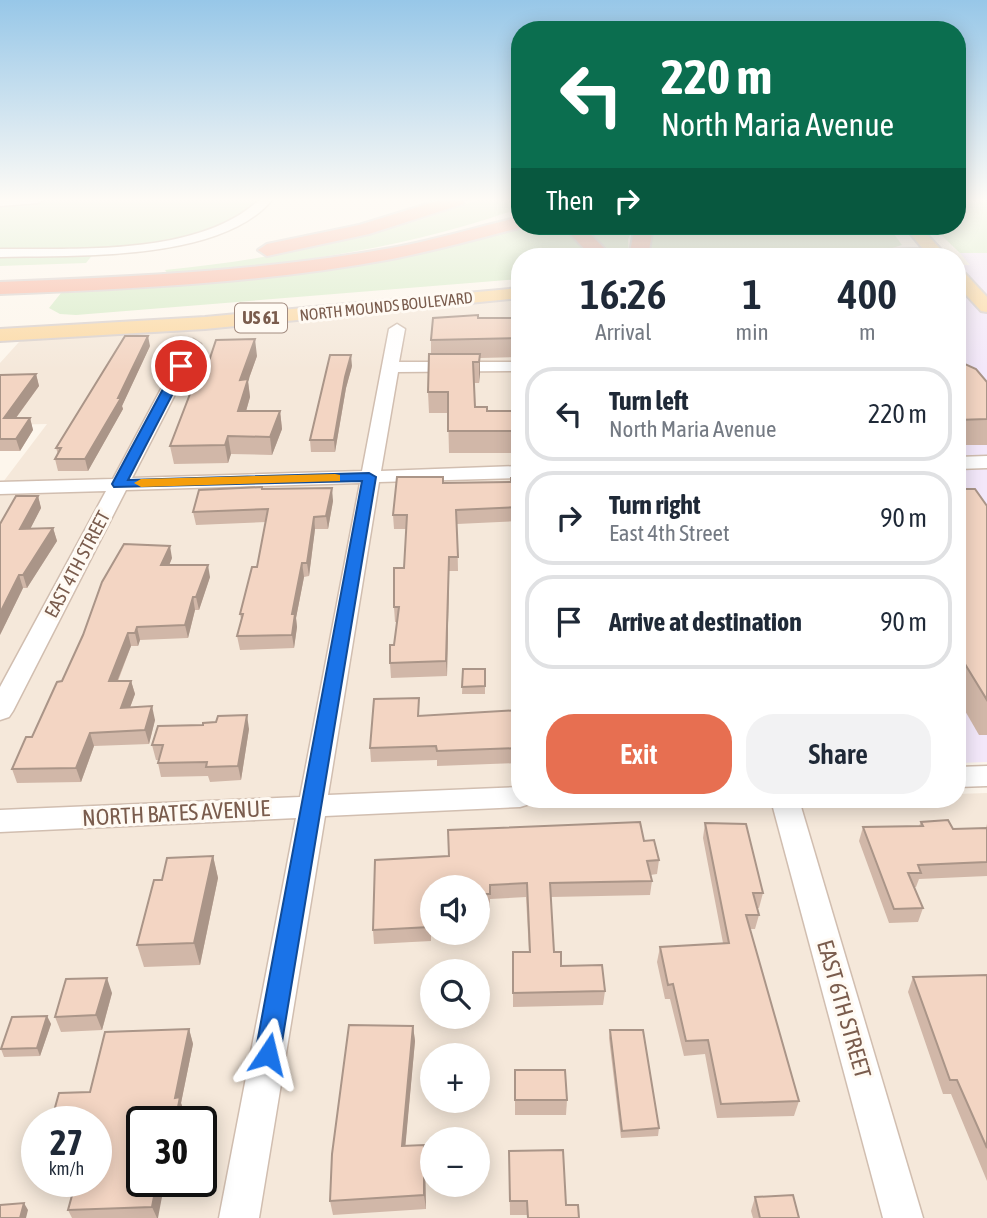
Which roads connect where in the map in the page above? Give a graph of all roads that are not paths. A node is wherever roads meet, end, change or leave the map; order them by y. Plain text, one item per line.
1 (219, 257) edge
2 (363, 257) edge
3 (366, 257) edge
4 (355, 259) junction
5 (0, 273) edge
6 (511, 284) edge
7 (966, 285) edge
8 (0, 288) edge
9 (511, 294) edge
10 (987, 307) edge
11 (397, 329) dead end
12 (2, 331) edge
13 (193, 344) dead end
14 (390, 366) junction
15 (511, 367) edge
16 (966, 453) edge
17 (987, 453) edge
18 (987, 462) edge
19 (966, 463) edge
20 (511, 472) edge
21 (369, 477) junction
22 (119, 484) junction
23 (0, 488) edge
24 (0, 711) edge
25 (987, 776) edge
26 (966, 777) edge
27 (511, 797) edge
28 (311, 807) junction
29 (787, 808) edge
30 (0, 821) edge
31 (239, 1218) edge
32 (903, 1218) edge

1 - 5 highway
2 - 4 highway
3 - 4 highway
4 - 8 highway
6 - 12 main road, NORTH MOUNDS BOULEVARD / US 61
7 - 10 main road
9 - 12 main road, NORTH MOUNDS BOULEVARD / US 61
11 - 14 street
13 - 22 street, EAST 4TH STREET
14 - 15 street
14 - 21 street
16 - 17 street
18 - 19 street
20 - 21 street
21 - 22 street
21 - 28 street
22 - 23 street
22 - 24 street, EAST 4TH STREET
25 - 26 street
27 - 28 street, NORTH BATES AVENUE
28 - 30 street, NORTH BATES AVENUE
28 - 31 street
29 - 32 street, EAST 6TH STREET

